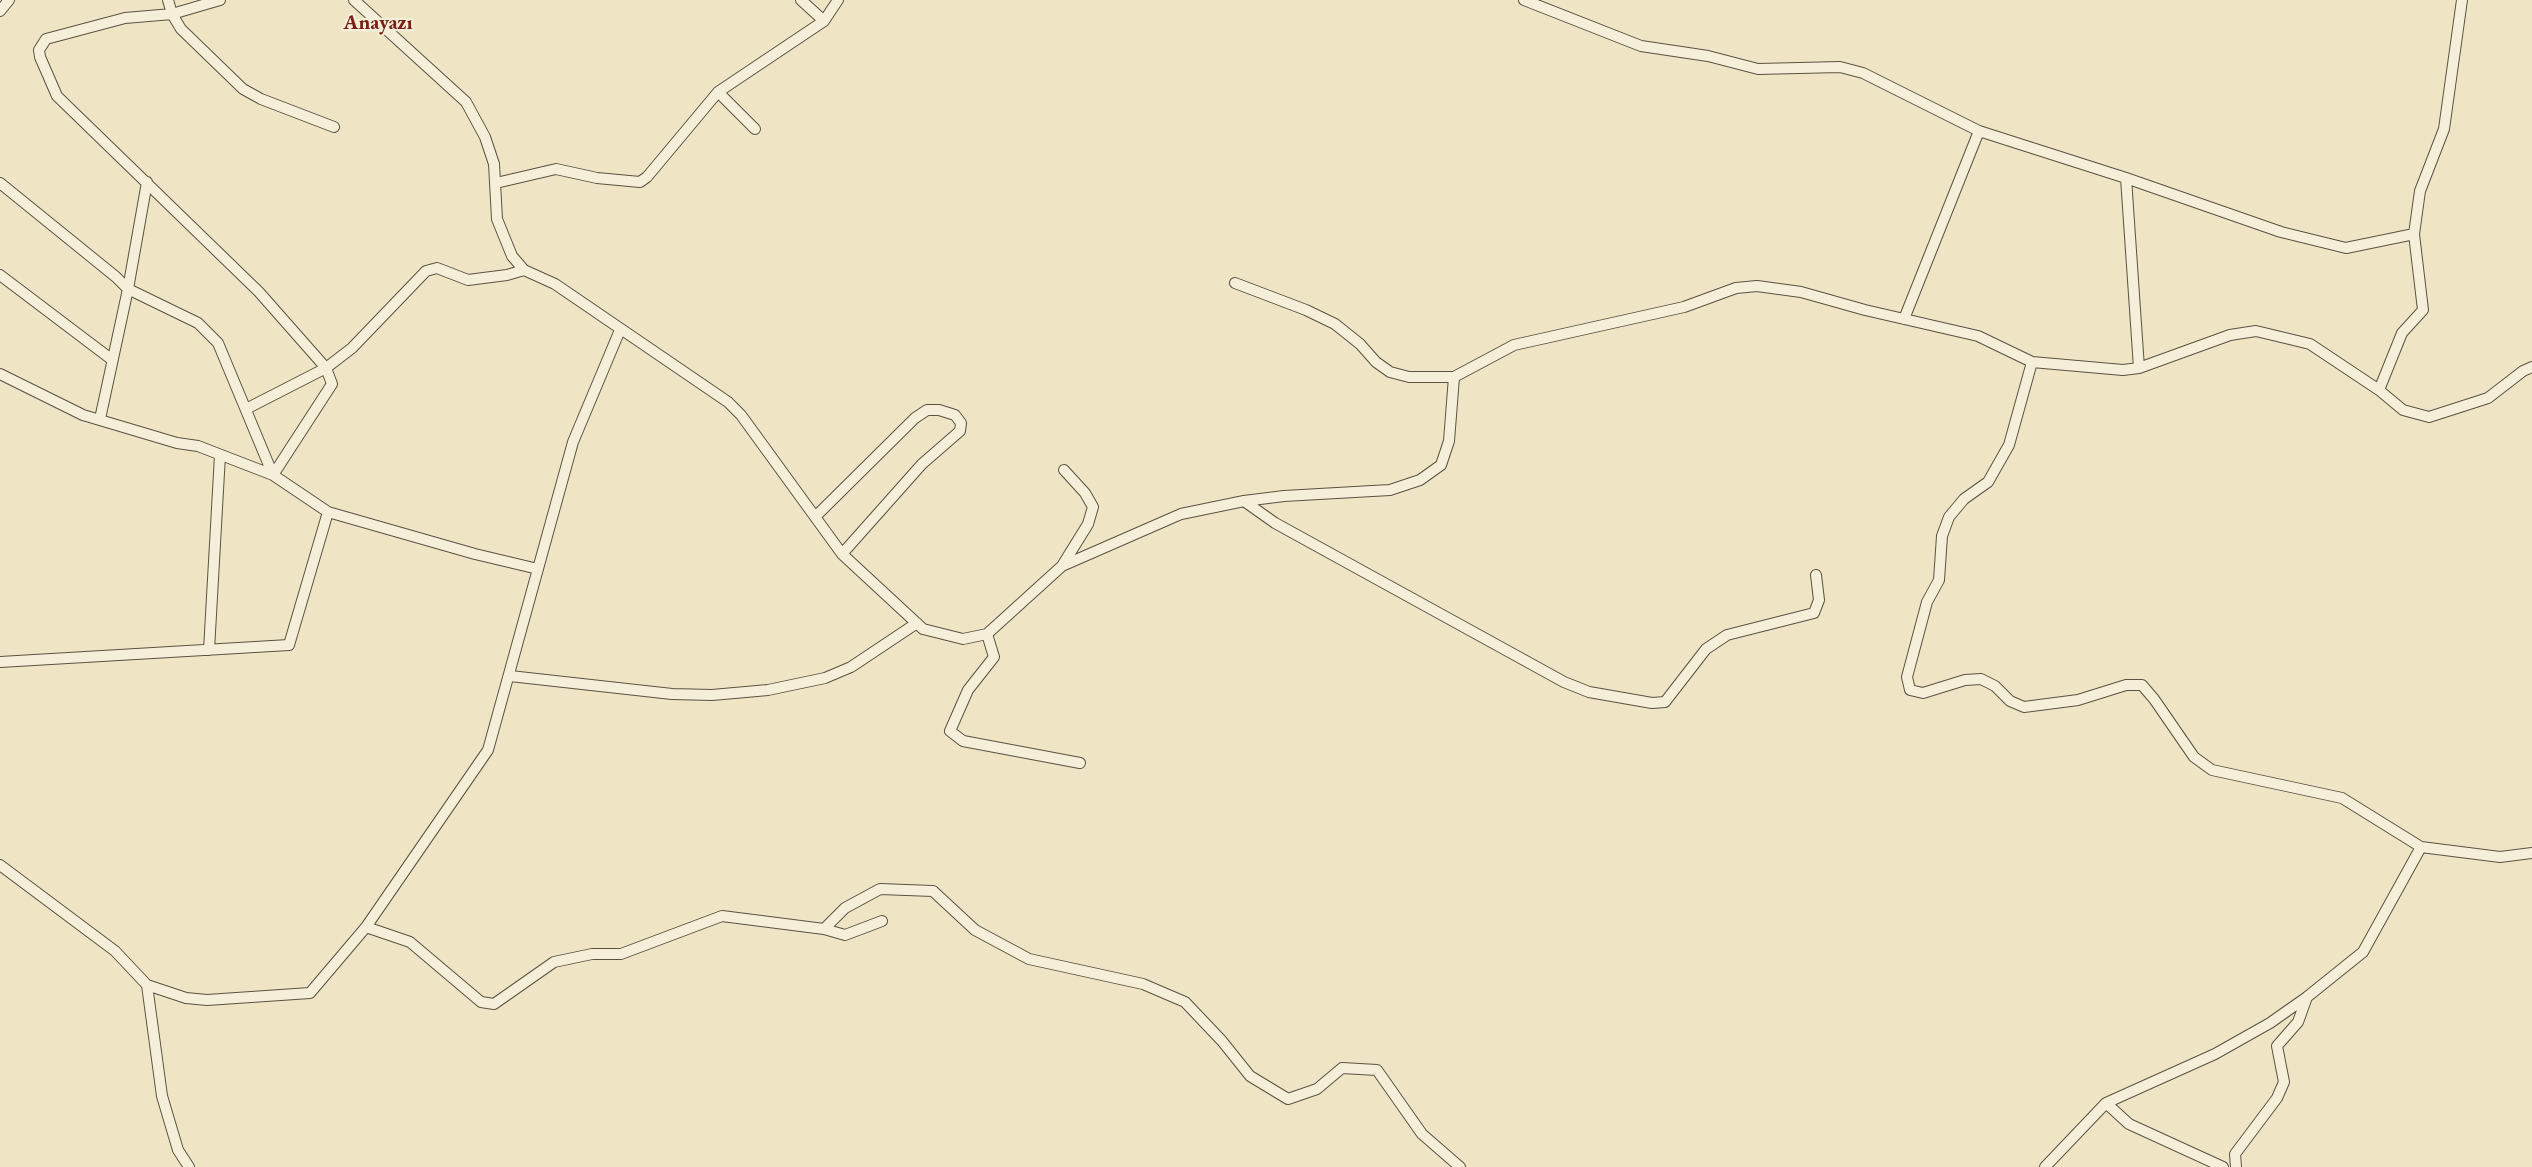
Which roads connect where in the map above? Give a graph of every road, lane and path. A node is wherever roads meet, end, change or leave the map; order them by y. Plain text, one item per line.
1 (9, 0) edge
2 (168, 0) edge
3 (220, 0) edge
4 (354, 0) edge
5 (800, 0) edge
6 (838, 0) edge
7 (1524, 0) edge
8 (2462, 0) edge
9 (0, 11) edge
10 (172, 14) junction
11 (824, 21) junction
12 (718, 92) junction
13 (334, 127) dead end
14 (754, 129) dead end
15 (1979, 131) junction
16 (2126, 178) junction
17 (147, 182) junction
18 (0, 183) edge
19 (496, 184) junction
20 (2414, 234) junction
21 (524, 270) junction
22 (0, 275) edge
23 (1235, 283) dead end
24 (128, 290) junction
25 (1904, 319) junction
26 (620, 330) junction
27 (111, 359) junction
28 (2032, 362) junction
29 (2532, 367) edge
30 (326, 368) junction
31 (2139, 368) junction
32 (0, 374) edge
33 (1454, 377) junction
34 (2378, 390) junction
35 (246, 409) junction
36 (100, 419) junction
37 (220, 455) junction
38 (1064, 470) dead end
39 (273, 475) junction
40 (1244, 501) junction
41 (328, 512) junction
42 (816, 516) junction
43 (842, 554) junction
44 (1062, 566) junction
45 (538, 569) junction
46 (1816, 575) dead end
47 (917, 623) junction
48 (987, 634) junction
49 (209, 650) junction
50 (0, 662) edge
51 (510, 676) junction
52 (1080, 764) dead end
53 (2421, 847) junction
54 (2532, 854) edge
55 (0, 865) edge
56 (882, 921) dead end
57 (366, 927) junction
58 (824, 930) junction
59 (147, 985) junction
60 (2307, 997) junction
61 (2106, 1104) junction
62 (189, 1167) edge
63 (1460, 1167) edge
64 (2045, 1167) edge
65 (2223, 1167) edge
66 (2236, 1167) edge

1 - 9 street
2 - 10 street
3 - 10 street
4 - 19 street
5 - 11 street
6 - 11 street
7 - 15 street
8 - 20 street
10 - 13 street
10 - 17 street
11 - 12 street
12 - 14 street
12 - 19 street
15 - 16 street
15 - 25 street
16 - 20 street
16 - 31 street
17 - 24 street
17 - 30 street
18 - 24 street
19 - 21 street
20 - 34 street
21 - 26 street
21 - 30 street
22 - 27 street
23 - 33 street
24 - 27 street
24 - 35 street
25 - 28 street
25 - 33 street
26 - 42 street
26 - 45 street
27 - 36 street
28 - 31 street
28 - 53 street
29 - 34 street
30 - 35 street
30 - 39 street
31 - 34 street
32 - 36 street
33 - 40 street
35 - 39 street
36 - 37 street
37 - 39 street
37 - 49 street
38 - 44 street
39 - 41 street
40 - 44 street
40 - 46 street
41 - 45 street
41 - 49 street
42 - 43 street
42 - 43 street
43 - 47 street
44 - 48 street
45 - 51 street
47 - 48 street
47 - 51 street
48 - 52 street
49 - 50 street
51 - 57 street
53 - 54 street
53 - 60 street
55 - 59 street
56 - 58 street
57 - 58 street
57 - 59 street
58 - 63 street
59 - 62 street
60 - 61 street
60 - 66 street
61 - 64 street
61 - 65 street

